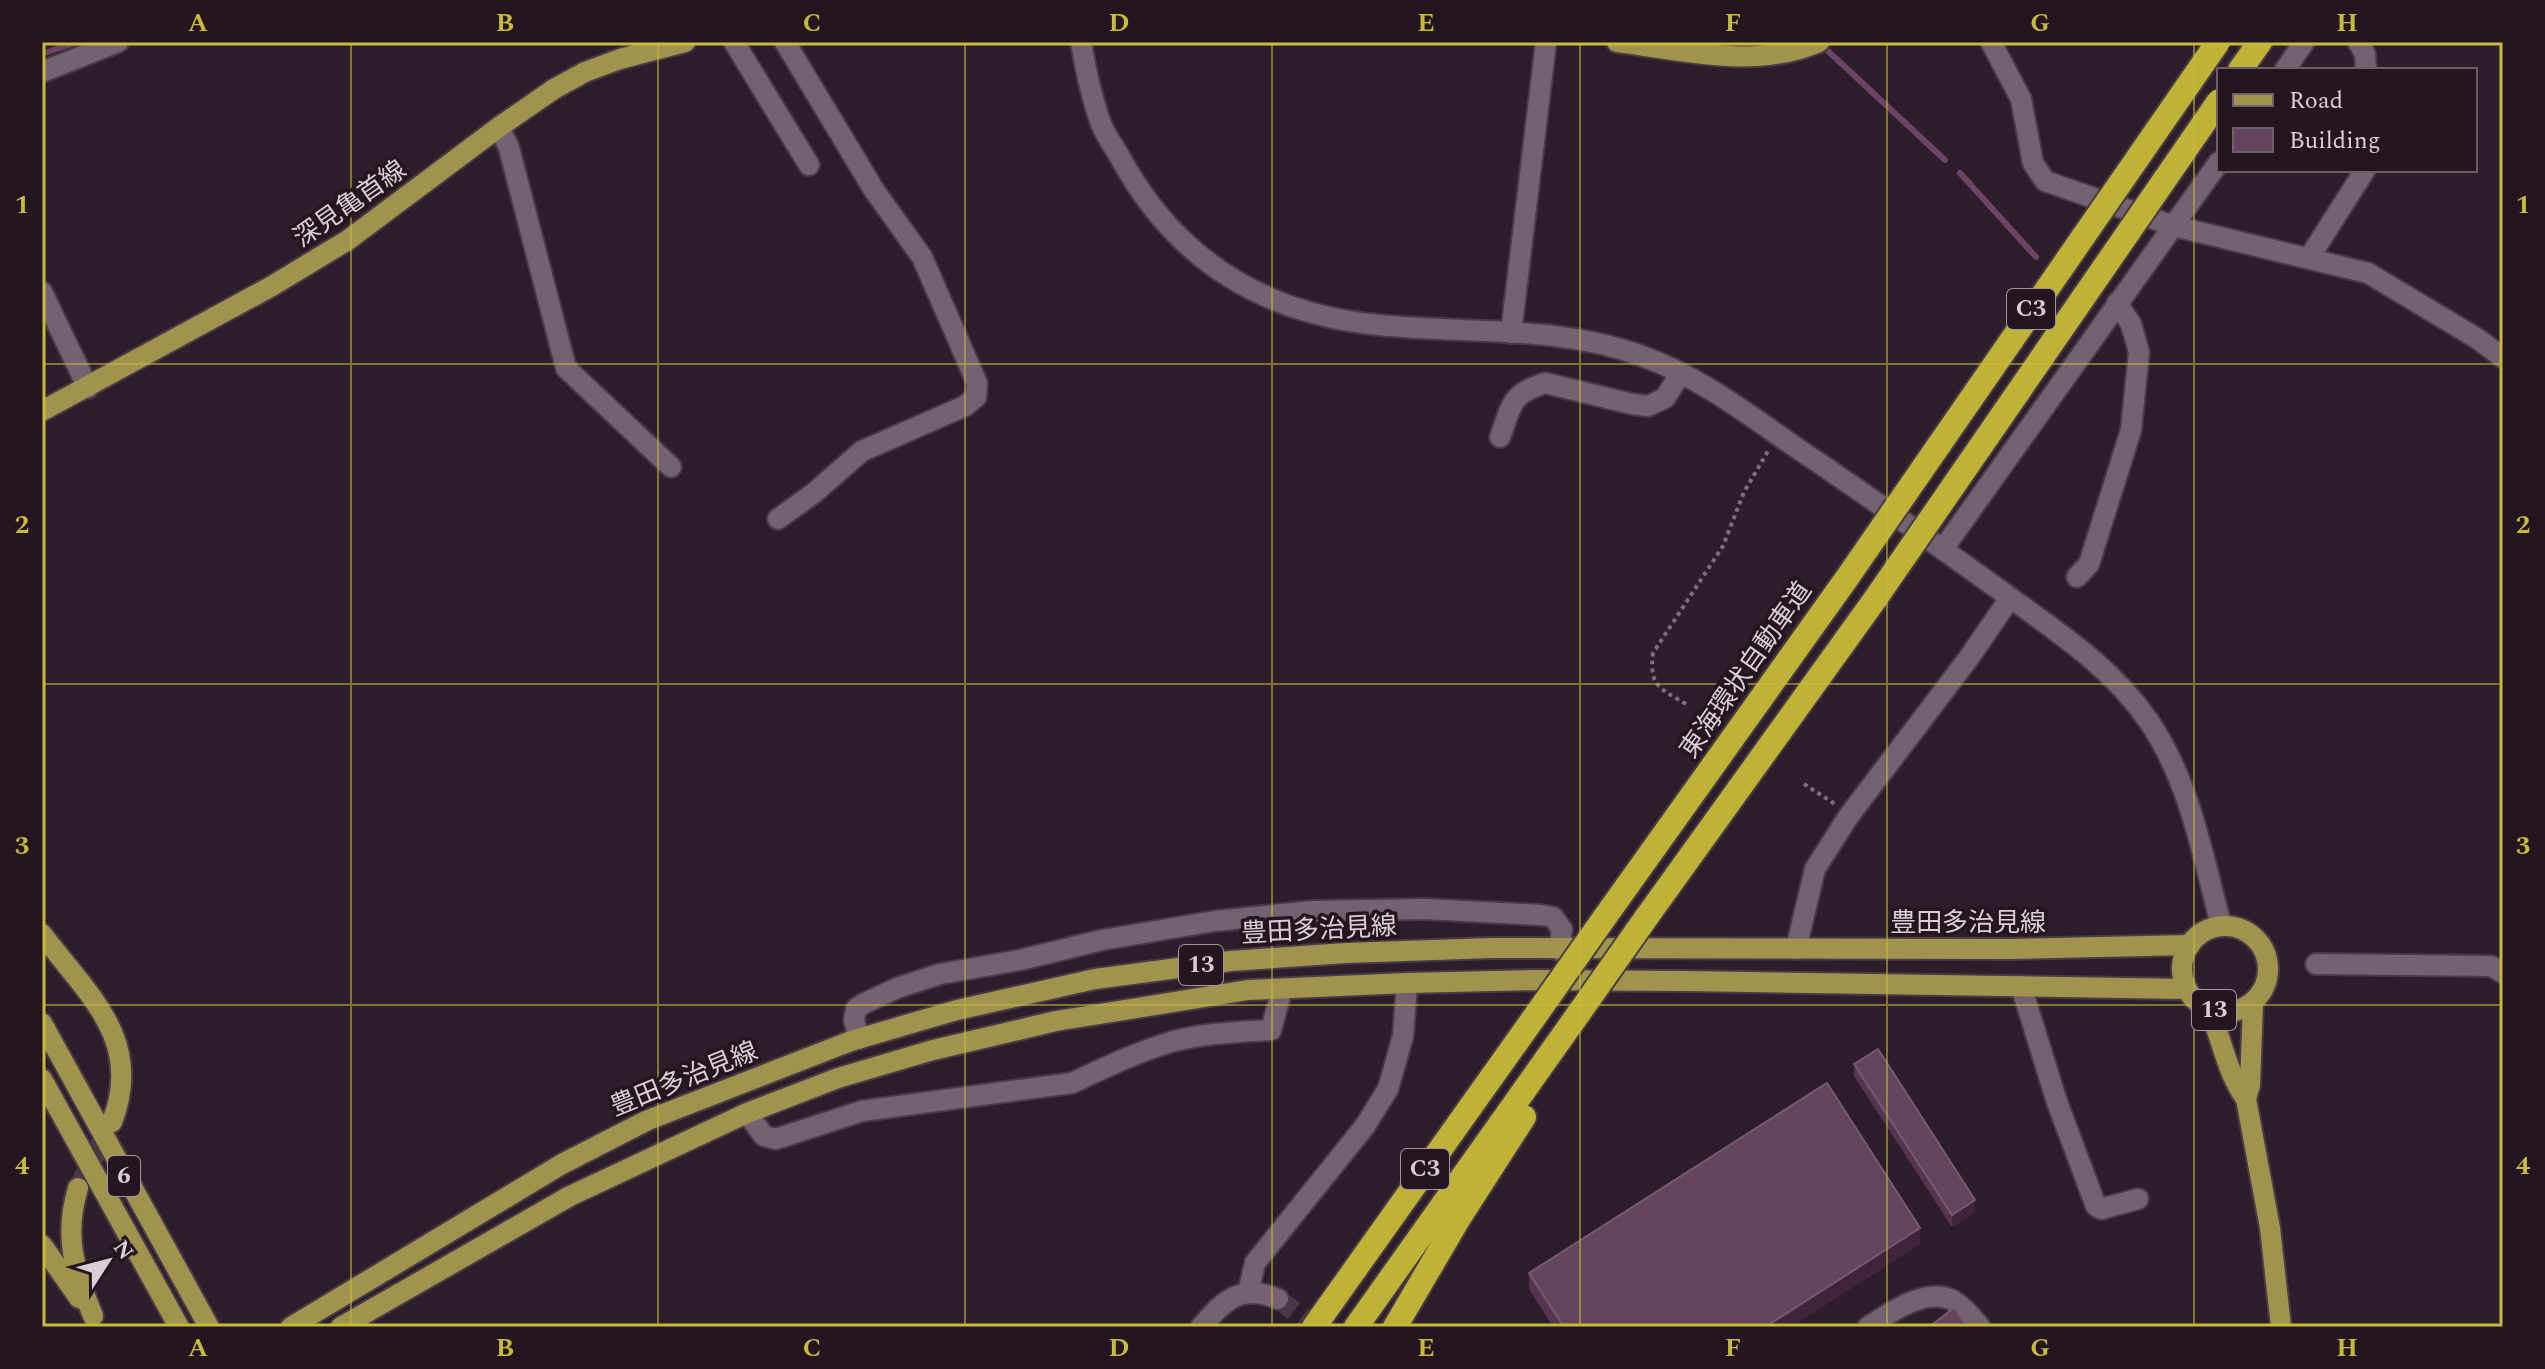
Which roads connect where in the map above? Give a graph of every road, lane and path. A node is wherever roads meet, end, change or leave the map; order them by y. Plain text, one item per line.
1 (118, 42) edge
2 (685, 42) edge
3 (734, 42) edge
4 (785, 42) edge
5 (1081, 42) edge
6 (1546, 42) edge
7 (1617, 42) edge
8 (1819, 42) edge
9 (1991, 42) edge
10 (2218, 42) edge
11 (2260, 42) edge
12 (2304, 42) edge
13 (2358, 42) edge
14 (2241, 68) edge
15 (2286, 68) edge
16 (2366, 68) edge
17 (42, 72) edge
18 (2217, 104) edge
19 (499, 127) junction
20 (809, 165) dead end
21 (2217, 165) edge
22 (2364, 172) edge
23 (2174, 226) junction
24 (2309, 258) junction
25 (42, 292) edge
26 (2117, 303) junction
27 (1511, 333) junction
28 (2503, 358) edge
29 (1681, 373) junction
30 (88, 388) junction
31 (42, 411) edge
32 (1774, 434) junction
33 (1500, 437) dead end
34 (671, 467) dead end
35 (778, 519) dead end
36 (1943, 549) junction
37 (2077, 577) dead end
38 (2010, 598) junction
39 (1686, 704) dead end
40 (1804, 784) dead end
41 (1848, 817) junction
42 (2221, 925) junction
43 (42, 934) edge
44 (2190, 945) junction
45 (1796, 949) junction
46 (1559, 950) junction
47 (2316, 964) dead end
48 (2503, 973) edge
49 (1407, 983) junction
50 (2021, 986) junction
51 (1282, 989) junction
52 (2185, 989) junction
53 (2253, 1003) junction
54 (2209, 1009) junction
55 (1585, 1014) junction
56 (42, 1023) edge
57 (859, 1039) junction
58 (42, 1079) edge
59 (2246, 1099) junction
60 (747, 1113) junction
61 (112, 1122) tunnel mouth
62 (78, 1188) tunnel mouth
63 (2138, 1199) dead end
64 (42, 1245) edge
65 (1369, 1248) junction
66 (1248, 1293) junction
67 (1278, 1299) tunnel mouth
68 (96, 1322) edge
69 (1872, 1325) edge
70 (179, 1327) edge
71 (209, 1327) edge
72 (291, 1327) edge
73 (341, 1327) edge
74 (1201, 1327) edge
75 (1304, 1327) edge
76 (1314, 1327) edge
77 (1356, 1327) edge
78 (1395, 1327) edge
79 (1980, 1327) edge
80 (2281, 1327) edge

1 - 17 street
2 - 19 main road, 深見亀首線
3 - 20 street
4 - 35 street
5 - 27 street
6 - 27 street
7 - 8 main road
9 - 23 street
10 - 65 highway, 東海環状自動車道 / C3, bridge
11 - 14 highway
12 - 15 street
13 - 16 street
18 - 55 highway, C3, bridge
19 - 30 main road, 深見亀首線
19 - 34 street
21 - 23 street
22 - 24 street
23 - 24 street
23 - 26 street
24 - 28 street
25 - 30 street
26 - 36 street
26 - 37 street
27 - 29 street
29 - 32 street
29 - 33 street
30 - 31 main road, 深見亀首線
32 - 36 street
32 - 39 path
36 - 38 street
38 - 41 street
38 - 42 street
40 - 41 path
41 - 45 street
42 - 44 main road
42 - 53 main road, 13
43 - 61 main road
44 - 45 main road, 豊田多治見線 / 13
44 - 52 main road, 13
45 - 46 main road, 豊田多治見線 / 13
46 - 57 main road, 豊田多治見線 / 13
46 - 57 street
47 - 48 street
49 - 50 main road, 13
49 - 51 main road, 13
49 - 66 street
50 - 52 main road, 13
50 - 63 street
51 - 60 main road, 13
51 - 60 street
52 - 54 main road, 13
53 - 54 main road, 13
53 - 59 main road, 13
54 - 59 main road, 13
55 - 77 highway, C3
55 - 78 highway
56 - 71 main road, 6
57 - 72 main road, 豊田多治見線 / 13
58 - 70 main road, 6
59 - 80 main road, 13
60 - 73 main road, 13
62 - 68 main road
64 - 68 main road
65 - 75 highway
65 - 76 highway, 東海環状自動車道 / C3
66 - 67 street
66 - 74 street
69 - 79 street

